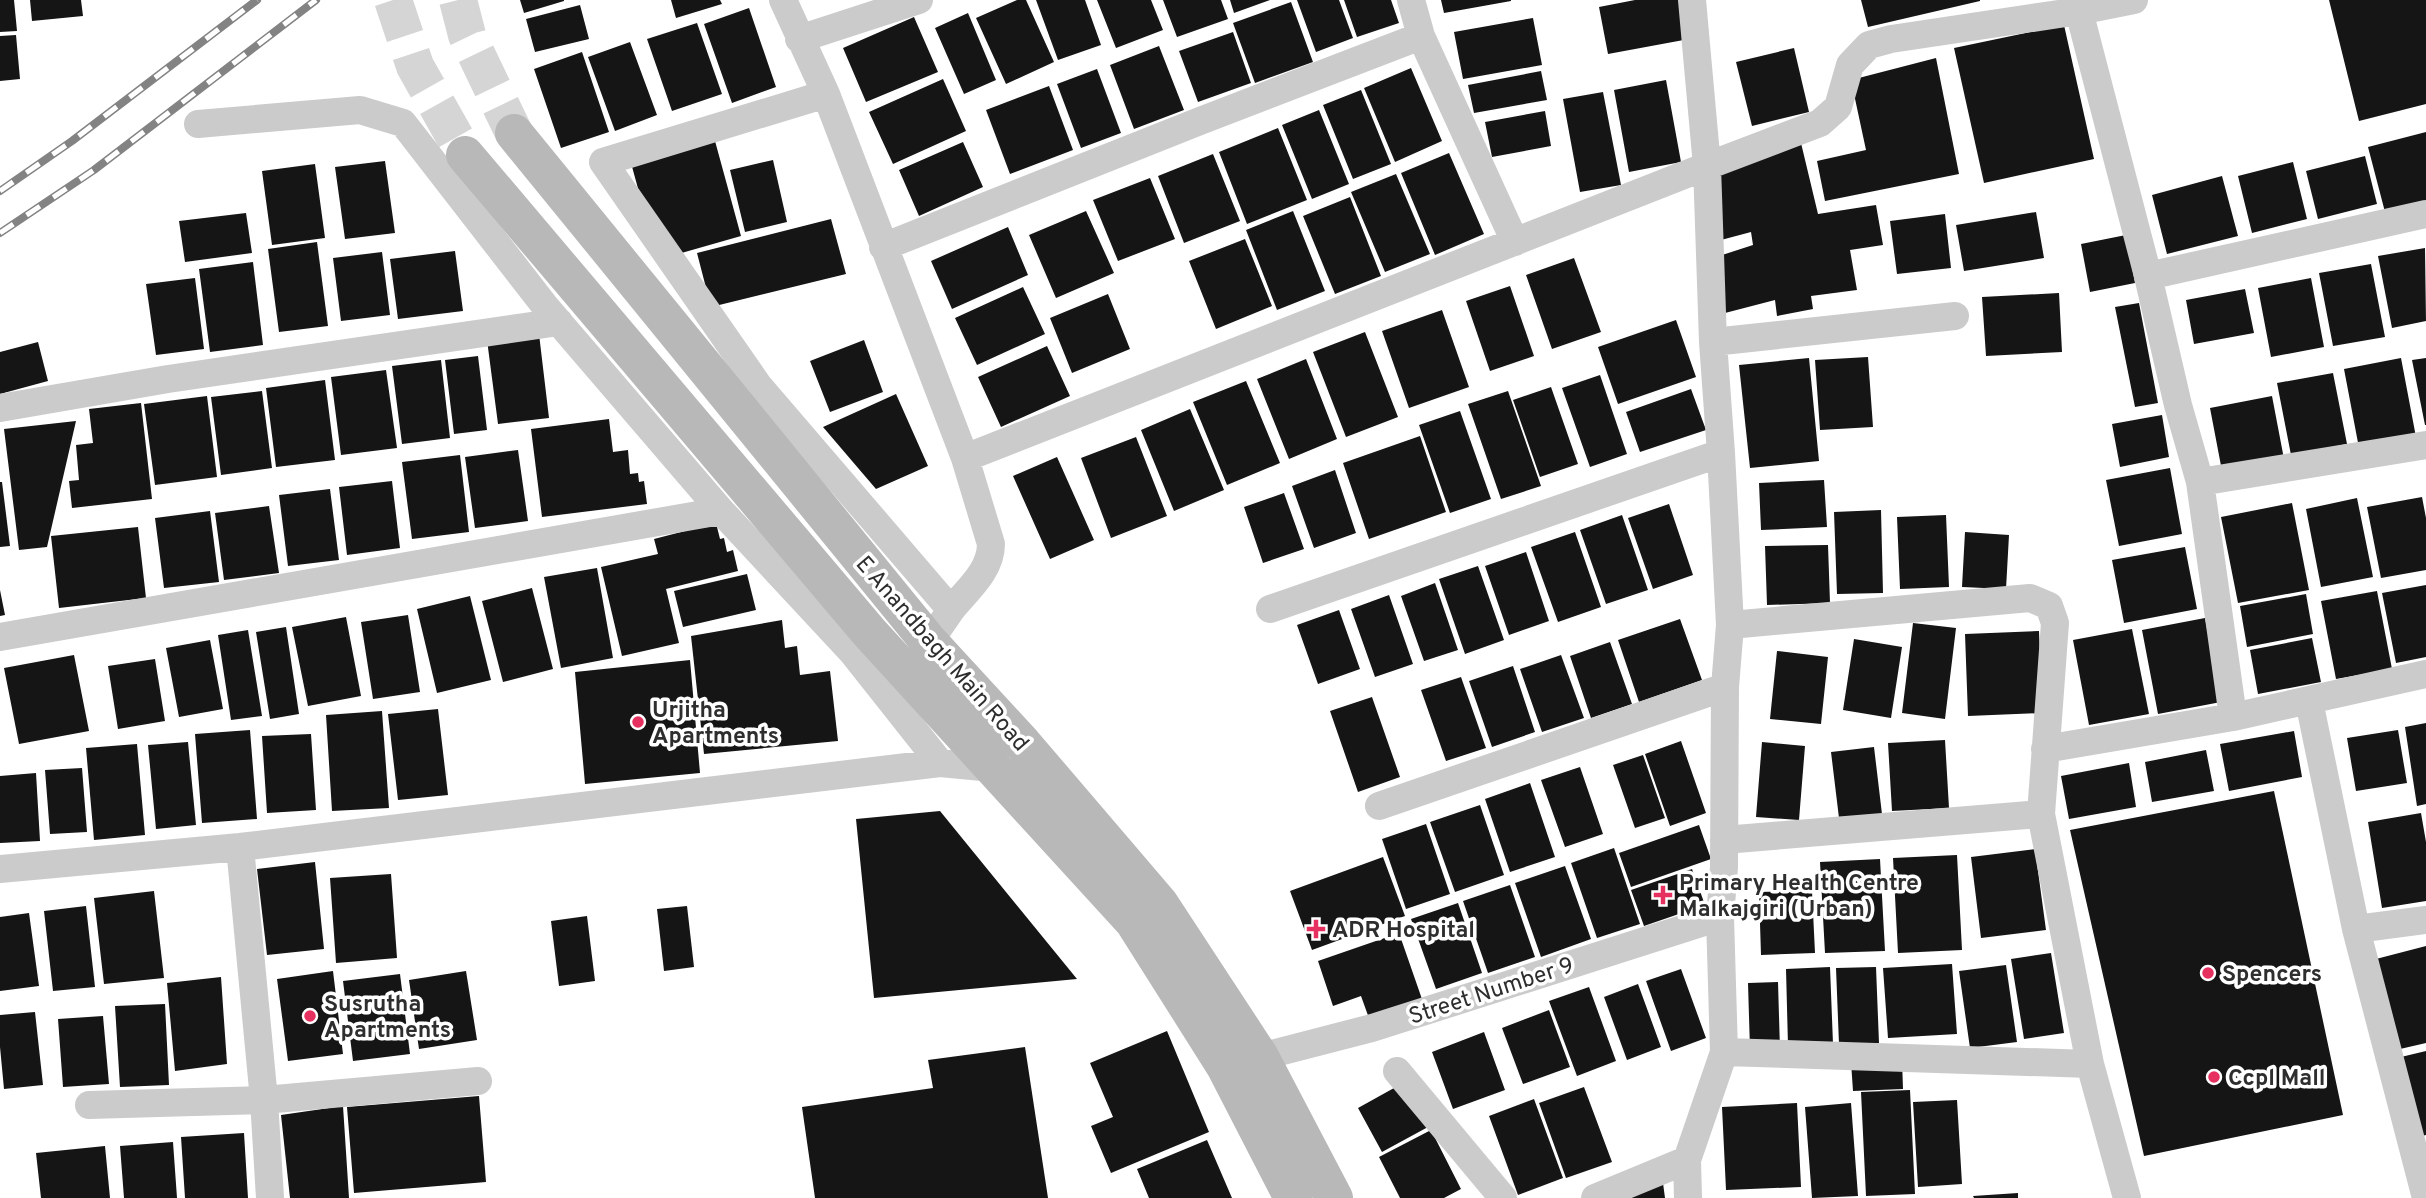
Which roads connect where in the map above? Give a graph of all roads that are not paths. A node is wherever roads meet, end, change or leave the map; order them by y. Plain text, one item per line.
1 (783, 0) edge
2 (919, 0) edge
3 (1410, 0) edge
4 (1692, 0) edge
5 (2134, 0) edge
6 (2079, 11) junction
7 (1421, 36) junction
8 (799, 39) junction
9 (826, 94) junction
10 (198, 124) dead end
11 (514, 134) tunnel mouth
12 (465, 155) tunnel mouth
13 (1707, 166) junction
14 (2426, 214) edge
15 (1515, 242) junction
16 (883, 247) junction
17 (2148, 276) junction
18 (1955, 317) dead end
19 (559, 322) junction
20 (1713, 342) junction
21 (0, 408) edge
22 (2426, 445) edge
23 (1721, 453) junction
24 (965, 458) junction
25 (2200, 482) junction
26 (721, 511) junction
27 (1270, 609) dead end
28 (951, 610) junction
29 (1730, 625) junction
30 (0, 637) edge
31 (929, 642) junction
32 (2426, 674) edge
33 (1725, 687) junction
34 (2309, 701) junction
35 (2233, 717) junction
36 (2045, 749) junction
37 (940, 763) junction
38 (993, 768) junction
39 (1380, 806) dead end
40 (2041, 814) junction
41 (1724, 840) junction
42 (240, 847) junction
43 (0, 869) edge
44 (1720, 917) junction
45 (2426, 920) edge
46 (2356, 929) junction
47 (1724, 1052) junction
48 (1260, 1057) junction
49 (2090, 1064) junction
50 (1397, 1072) dead end
51 (478, 1082) dead end
52 (264, 1100) junction
53 (89, 1105) dead end
54 (1687, 1160) junction
55 (270, 1198) edge
56 (1293, 1198) edge
57 (1334, 1198) edge
58 (1503, 1198) edge
59 (1595, 1198) edge
60 (1688, 1198) edge
61 (2127, 1198) edge
62 (2426, 1198) edge

1 - 8 street
2 - 8 street
3 - 7 street
4 - 13 street
5 - 6 street
6 - 13 street
6 - 17 street
7 - 15 street
7 - 16 street
8 - 9 street
9 - 16 street
9 - 28 street
10 - 19 street
11 - 31 street, E Anandbagh Main Road
12 - 38 street, E Anandbagh Main Road
13 - 15 street
13 - 20 street
14 - 17 street
15 - 24 street
16 - 24 street
17 - 25 street
18 - 20 street
19 - 21 street
19 - 26 street
20 - 23 street
22 - 25 street
23 - 27 street
23 - 29 street
24 - 28 street
25 - 35 street
26 - 30 street
26 - 37 street
28 - 31 street
29 - 33 street
29 - 36 street
31 - 48 street, E Anandbagh Main Road
32 - 34 street
33 - 39 street
33 - 41 street
34 - 35 street
34 - 46 street
35 - 36 street
36 - 40 street
37 - 38 street
37 - 42 street
38 - 56 street, E Anandbagh Main Road
40 - 41 street
40 - 49 street
41 - 44 street
42 - 43 street
42 - 52 street
44 - 47 street
44 - 48 street, Street Number 9
45 - 46 street
46 - 62 street
47 - 49 street
47 - 54 street
48 - 57 street, E Anandbagh Main Road
49 - 61 street
50 - 58 street
51 - 52 street
52 - 53 street
52 - 55 street
54 - 59 street
54 - 60 street

